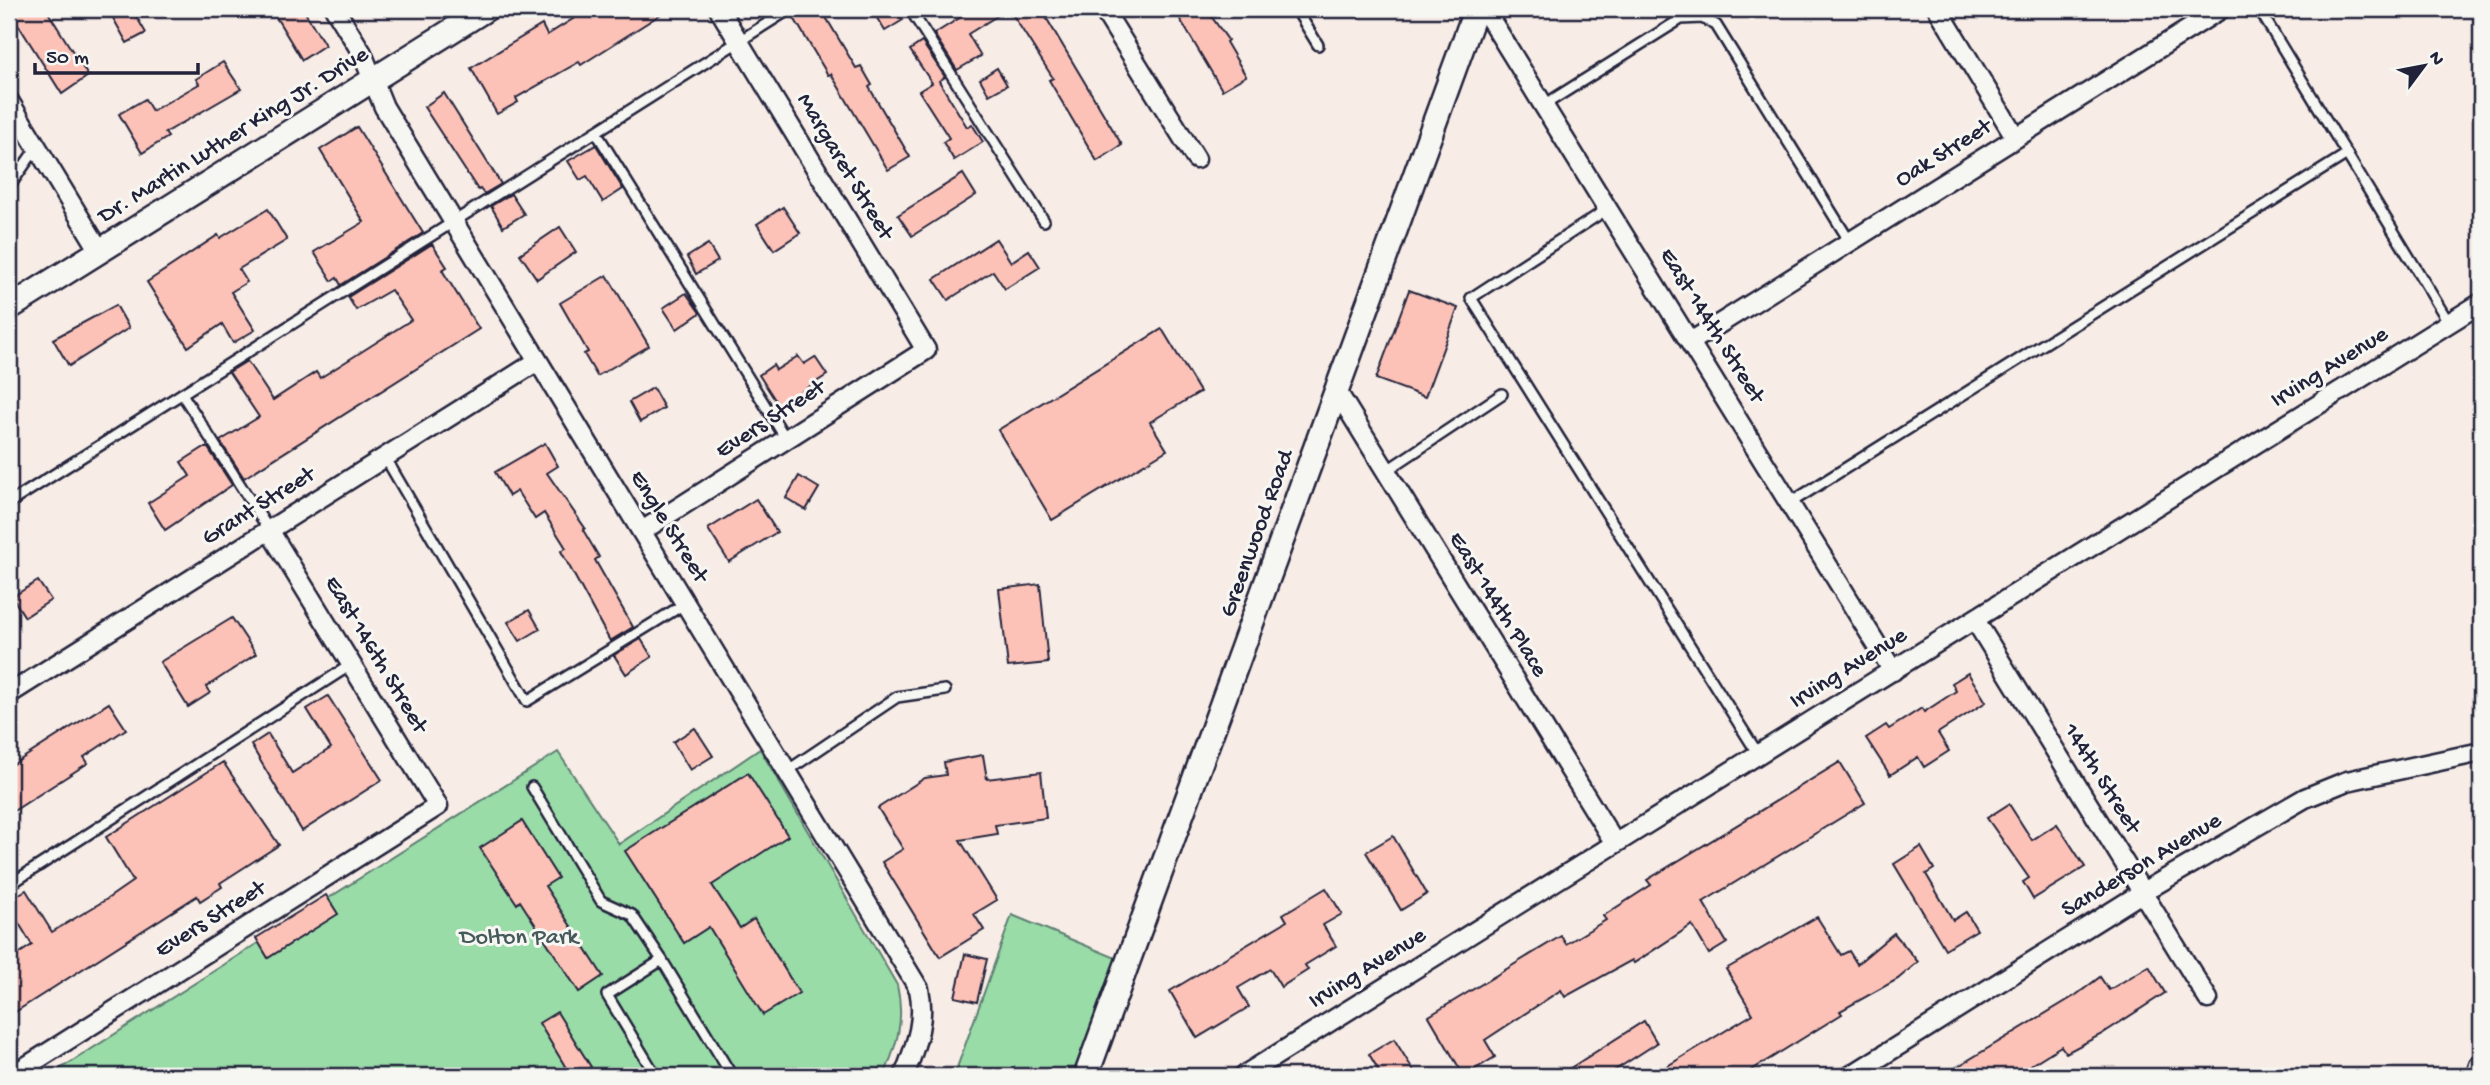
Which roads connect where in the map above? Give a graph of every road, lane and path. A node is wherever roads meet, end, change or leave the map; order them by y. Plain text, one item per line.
1 (335, 9) edge
2 (486, 9) edge
3 (719, 9) edge
4 (790, 9) edge
5 (910, 9) edge
6 (1103, 9) edge
7 (1296, 9) edge
8 (1476, 9) edge
9 (1484, 9) edge
10 (1938, 9) edge
11 (2221, 9) edge
12 (2259, 9) edge
13 (739, 41) junction
14 (1318, 45) dead end
15 (373, 80) junction
16 (9, 102) edge
17 (1544, 105) junction
18 (596, 132) junction
19 (2016, 138) junction
20 (37, 147) junction
21 (2347, 154) junction
22 (1196, 159) dead end
23 (9, 187) edge
24 (1609, 208) junction
25 (1044, 221) dead end
26 (453, 222) junction
27 (1850, 242) junction
28 (100, 251) junction
29 (2481, 303) edge
30 (9, 308) edge
31 (2449, 323) junction
32 (1692, 341) junction
33 (926, 350) joint
34 (536, 362) junction
35 (1338, 393) junction
36 (182, 394) junction
37 (1502, 394) dead end
38 (786, 439) junction
39 (385, 457) junction
40 (1386, 471) junction
41 (9, 503) edge
42 (1790, 503) junction
43 (270, 530) junction
44 (642, 531) junction
45 (686, 603) junction
46 (1975, 620) junction
47 (352, 664) junction
48 (1893, 671) junction
49 (945, 690) dead end
50 (9, 694) edge
51 (2481, 752) edge
52 (1758, 754) junction
53 (787, 771) junction
54 (532, 787) dead end
55 (438, 806) joint
56 (1615, 842) junction
57 (9, 885) edge
58 (2143, 892) junction
59 (662, 960) junction
60 (2208, 999) dead end
61 (2481, 1067) edge
62 (11, 1076) edge
63 (656, 1076) edge
64 (732, 1076) edge
65 (904, 1076) edge
66 (1086, 1076) edge
67 (1243, 1076) edge
68 (1850, 1076) edge
69 (2479, 1076) edge

1 - 15 street, Engle Street
2 - 15 street, Dr. Martin Luther King Jr. Drive
3 - 13 street, Margaret Street
4 - 13 lane
5 - 25 lane
6 - 22 street
7 - 14 lane
8 - 35 street, Greenwood Road
9 - 17 street, East 144th Street
10 - 19 street
11 - 19 street, Oak Street
12 - 21 lane
13 - 18 lane
13 - 33 street, Margaret Street
15 - 26 street, Engle Street
15 - 28 street, Dr. Martin Luther King Jr. Drive
16 - 20 street
17 - 24 street, East 144th Street
17 - 27 lane
18 - 26 lane
18 - 38 lane
19 - 27 street, Oak Street
20 - 23 lane
20 - 28 street
21 - 31 lane
21 - 42 lane
24 - 32 street, East 144th Street
24 - 52 lane
26 - 34 street, Engle Street
26 - 36 lane
27 - 32 street, Oak Street
28 - 30 street, Dr. Martin Luther King Jr. Drive
29 - 31 street, Irving Avenue
31 - 46 street, Irving Avenue
32 - 42 street, East 144th Street
33 - 38 street, Evers Street
34 - 39 street, Grant Street
34 - 44 street, Engle Street
35 - 40 street, East 144th Place
35 - 66 street, Greenwood Road
36 - 41 lane
36 - 43 lane
37 - 40 lane
38 - 44 street, Evers Street
39 - 43 street, Grant Street
39 - 45 lane
40 - 56 street, East 144th Place
42 - 48 street, East 144th Street
43 - 47 street, East 146th Street
43 - 50 street, Grant Street
44 - 45 street, Engle Street
45 - 53 street, Engle Street
46 - 48 street, Irving Avenue
46 - 58 street, 144th Street
47 - 55 street, East 146th Street
47 - 57 lane
48 - 52 street, Irving Avenue
49 - 53 lane
51 - 58 street, Sanderson Avenue
52 - 56 street, Irving Avenue
53 - 65 street, Engle Street
54 - 59 lane
55 - 62 street, Evers Street
56 - 67 street, Irving Avenue
58 - 60 street, 144th Street
58 - 68 street, Sanderson Avenue
59 - 63 lane
59 - 64 lane
61 - 69 street

